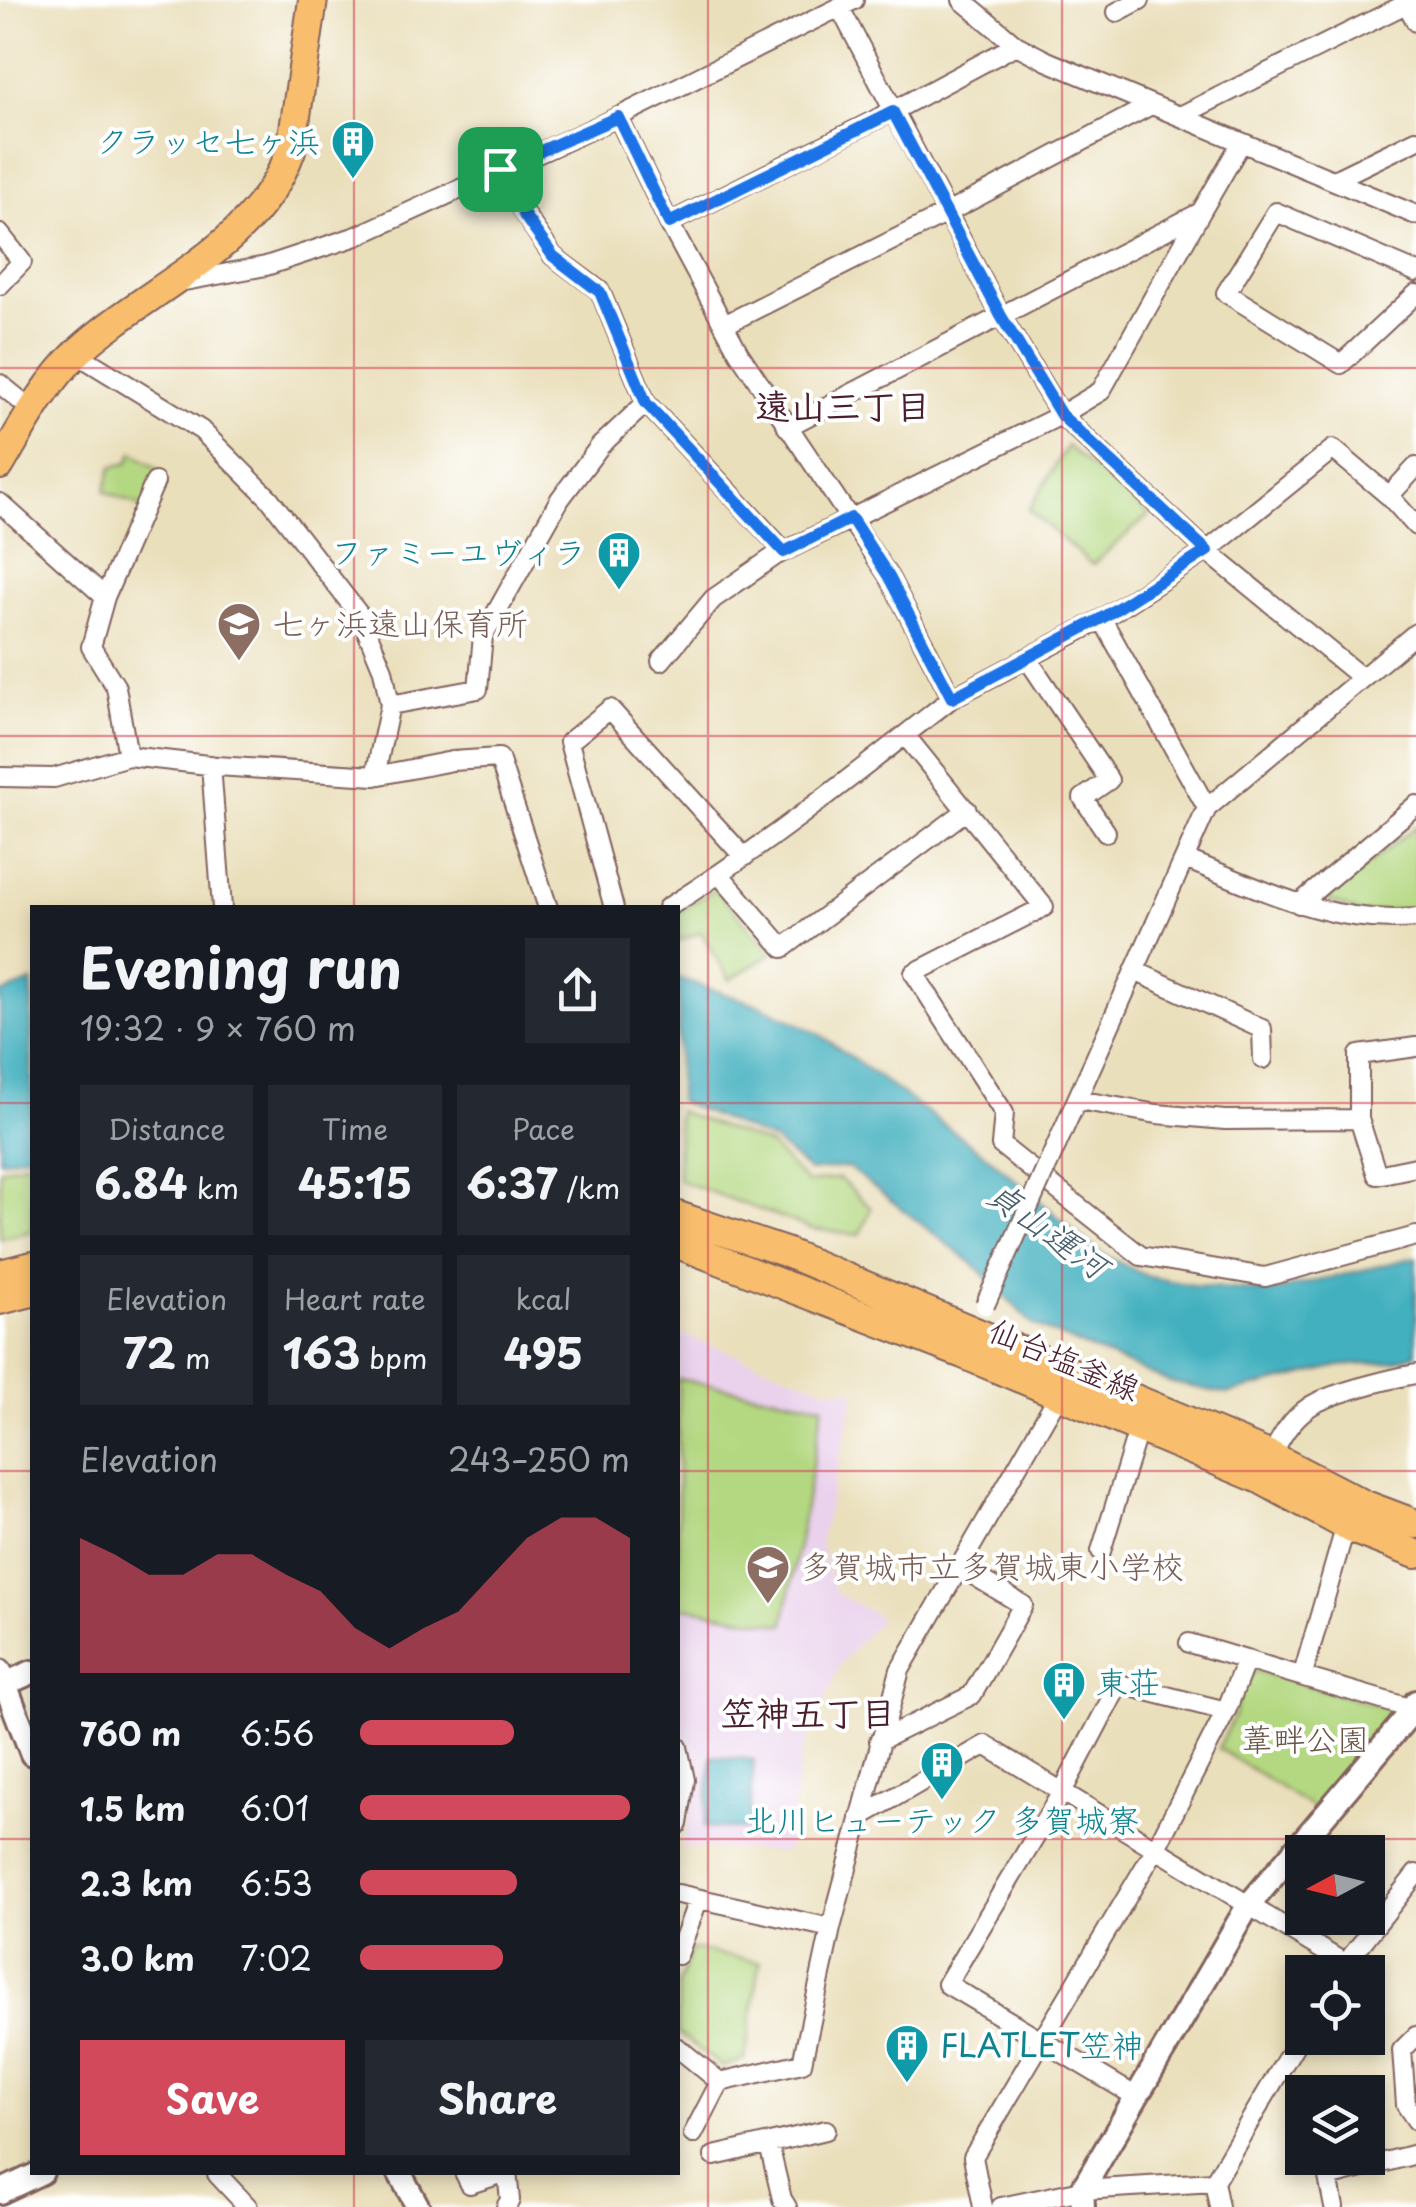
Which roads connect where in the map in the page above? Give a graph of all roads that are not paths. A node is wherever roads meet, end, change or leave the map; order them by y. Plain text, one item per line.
1 (313, 0) edge
2 (962, 0) edge
3 (1140, 0) edge
4 (1409, 1) edge
5 (847, 4) edge
6 (1117, 12) dead end
7 (1416, 22) edge
8 (1016, 45) junction
9 (1150, 106) junction
10 (893, 112) junction
11 (1180, 116) junction
12 (618, 117) junction
13 (1416, 140) edge
14 (1240, 143) junction
15 (500, 169) junction
16 (1334, 180) junction
17 (1201, 212) junction
18 (947, 213) junction
19 (1416, 215) edge
20 (669, 223) junction
21 (0, 234) edge
22 (1416, 272) edge
23 (173, 282) junction
24 (0, 285) edge
25 (1416, 294) edge
26 (1001, 316) junction
27 (724, 325) junction
28 (76, 354) junction
29 (0, 384) edge
30 (646, 403) junction
31 (32, 410) junction
32 (1061, 415) junction
33 (787, 427) junction
34 (0, 465) edge
35 (1416, 467) edge
36 (155, 482) dead end
37 (1389, 496) junction
38 (0, 503) edge
39 (851, 518) junction
40 (1416, 526) edge
41 (1207, 551) junction
42 (784, 552) junction
43 (105, 597) junction
44 (1102, 618) junction
45 (1416, 634) edge
46 (1027, 658) junction
47 (660, 661) dead end
48 (1362, 678) junction
49 (952, 698) junction
50 (390, 705) junction
51 (905, 735) junction
52 (128, 756) junction
53 (211, 765) junction
54 (374, 776) junction
55 (0, 777) edge
56 (1416, 806) edge
57 (1207, 808) junction
58 (967, 810) junction
59 (1106, 832) dead end
60 (744, 857) junction
61 (1184, 859) junction
62 (720, 874) junction
63 (1299, 904) junction
64 (222, 905) edge
65 (547, 905) edge
66 (613, 905) edge
67 (672, 905) edge
68 (1416, 918) edge
69 (1135, 971) junction
70 (1416, 1047) edge
71 (1264, 1058) dead end
72 (1078, 1100) junction
73 (1359, 1119) junction
74 (1416, 1167) edge
75 (680, 1217) edge
76 (1416, 1236) edge
77 (680, 1245) edge
78 (30, 1266) edge
79 (0, 1274) edge
80 (30, 1292) edge
81 (0, 1300) edge
82 (968, 1344) junction
83 (1416, 1374) edge
84 (1058, 1396) junction
85 (1138, 1430) junction
86 (1266, 1468) junction
87 (1416, 1524) edge
88 (1346, 1525) junction
89 (1101, 1551) dead end
90 (1416, 1554) edge
91 (960, 1567) junction
92 (1189, 1642) dead end
93 (1246, 1660) junction
94 (30, 1672) edge
95 (1302, 1674) junction
96 (2, 1677) edge
97 (1415, 1707) edge
98 (1226, 1711) junction
99 (879, 1741) junction
100 (30, 1749) edge
101 (680, 1756) edge
102 (1062, 1792) junction
103 (680, 1811) edge
104 (860, 1817) junction
105 (1156, 1848) junction
106 (1416, 1874) edge
107 (680, 1895) edge
108 (698, 1900) junction
109 (1248, 1906) junction
110 (831, 1928) junction
111 (680, 1949) edge
112 (1322, 1955) edge
113 (1351, 1955) edge
114 (1416, 2036) edge
115 (1042, 2040) junction
116 (680, 2050) edge
117 (1289, 2055) edge
118 (720, 2082) junction
119 (1135, 2096) junction
120 (1416, 2120) edge
121 (826, 2130) dead end
122 (693, 2134) dead end
123 (769, 2144) junction
124 (1416, 2154) edge
125 (714, 2156) dead end
126 (36, 2175) edge
127 (218, 2175) edge
128 (402, 2175) edge
129 (466, 2175) edge
130 (498, 2175) edge
131 (507, 2175) edge
132 (1214, 2182) junction
133 (0, 2192) edge
134 (1083, 2199) edge
135 (248, 2207) edge
136 (418, 2207) edge
137 (506, 2207) edge
138 (787, 2207) edge
139 (983, 2207) edge
140 (1000, 2207) edge
141 (1219, 2207) edge
142 (1334, 2207) edge

1 - 23 main road
2 - 8 street
3 - 6 street
4 - 7 street
4 - 11 street
5 - 10 street
5 - 12 street
8 - 9 street
8 - 10 street
9 - 11 street
9 - 18 street
10 - 18 street
10 - 20 street
11 - 14 street
12 - 15 street
12 - 20 street
13 - 16 street
14 - 16 street
14 - 17 street
15 - 23 street
15 - 30 street
16 - 19 street
17 - 26 street
17 - 32 street
18 - 26 street
18 - 27 street
20 - 27 street
21 - 24 street
22 - 25 street
23 - 28 main road
26 - 32 street
26 - 33 street
27 - 33 street
28 - 31 main road
28 - 50 street
29 - 31 street
30 - 42 street
30 - 50 street
31 - 34 main road
32 - 39 street
32 - 41 street
33 - 39 street
35 - 37 street
36 - 43 street
37 - 40 street
37 - 41 street
38 - 43 street
39 - 42 street
39 - 49 street
41 - 44 street
41 - 48 street
42 - 47 street
43 - 52 street
44 - 46 street
44 - 57 street
45 - 48 street
46 - 49 street
46 - 59 street
48 - 57 street
49 - 51 street
50 - 54 street
51 - 58 street
51 - 60 street
52 - 53 street
52 - 55 street
53 - 54 street
53 - 64 street
54 - 65 street
56 - 63 street
57 - 61 street
58 - 62 street
58 - 76 street
60 - 62 street
60 - 66 street
61 - 63 street
61 - 69 street
62 - 67 street
63 - 68 street
69 - 71 street
69 - 72 street
70 - 73 street
72 - 73 street
72 - 82 street, bridge
73 - 74 street
75 - 82 main road, 仙台塩釜線
77 - 82 main road, 仙台塩釜線
78 - 79 main road
80 - 81 main road
82 - 84 main road, 仙台塩釜線
82 - 86 main road, 仙台塩釜線
83 - 86 street
84 - 85 main road, 仙台塩釜線
84 - 91 street
85 - 86 main road, 仙台塩釜線
85 - 89 street
86 - 87 main road, 仙台塩釜線
86 - 88 main road, 仙台塩釜線
88 - 90 main road, 仙台塩釜線
88 - 95 street
91 - 99 street
91 - 99 street
92 - 93 street
93 - 95 street
93 - 98 street
94 - 96 street
95 - 97 street
96 - 100 street
97 - 109 street
98 - 102 street
98 - 105 street
99 - 104 street
101 - 103 street
102 - 104 street
102 - 105 street
102 - 115 street
104 - 110 street
105 - 109 street
105 - 115 street
106 - 113 street
107 - 108 street
108 - 110 street
108 - 111 street
109 - 112 street
109 - 119 street
110 - 118 street
114 - 120 street
115 - 119 street
115 - 139 street
116 - 118 street
117 - 132 street
118 - 122 street
119 - 134 street
121 - 123 street
123 - 125 street
123 - 138 street
124 - 142 street
126 - 133 street
127 - 135 street
128 - 136 street
129 - 130 street
131 - 137 street
132 - 134 street
132 - 141 street
134 - 140 street

